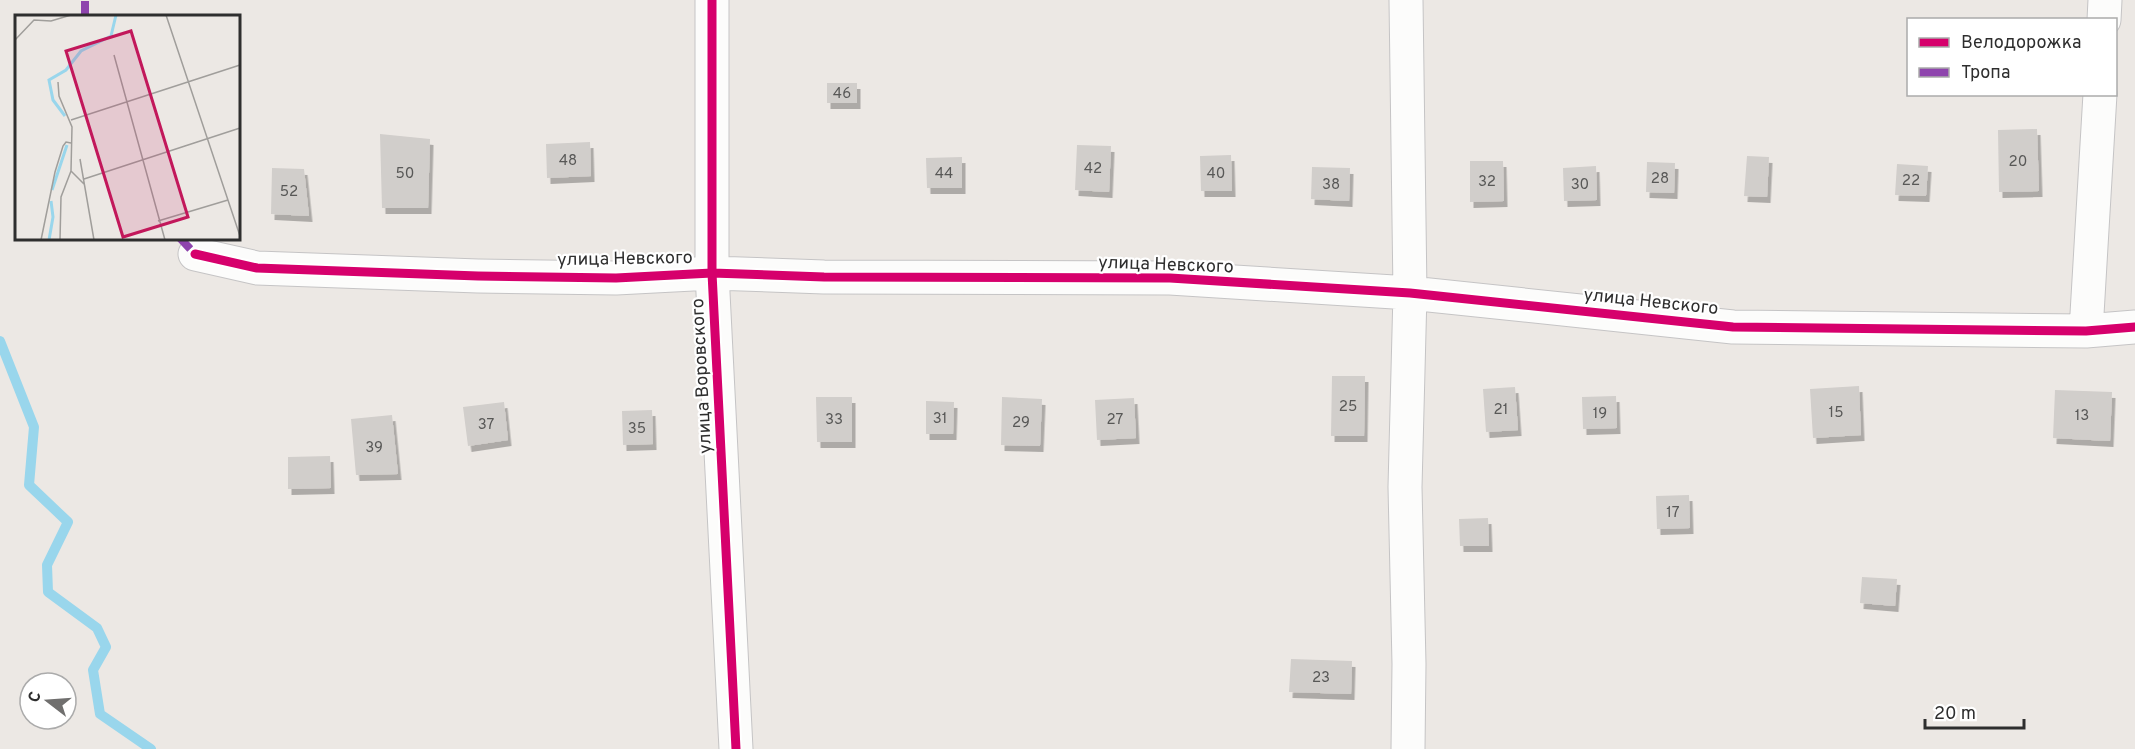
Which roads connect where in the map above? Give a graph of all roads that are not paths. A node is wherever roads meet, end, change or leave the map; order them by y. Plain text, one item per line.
1 (712, 0) edge
2 (1406, 0) edge
3 (2105, 0) edge
4 (2104, 18) edge
5 (2100, 96) edge
6 (195, 254) dead end
7 (712, 273) junction
8 (1410, 293) junction
9 (2135, 327) edge
10 (2086, 331) junction
11 (736, 749) edge
12 (1408, 749) edge

1 - 7 street, улица Воровского
2 - 8 street
3 - 4 street
5 - 10 street
6 - 7 street, улица Невского
7 - 8 street, улица Невского
7 - 11 street, улица Воровского
8 - 10 street, улица Невского
8 - 12 street
9 - 10 street, улица Невского

